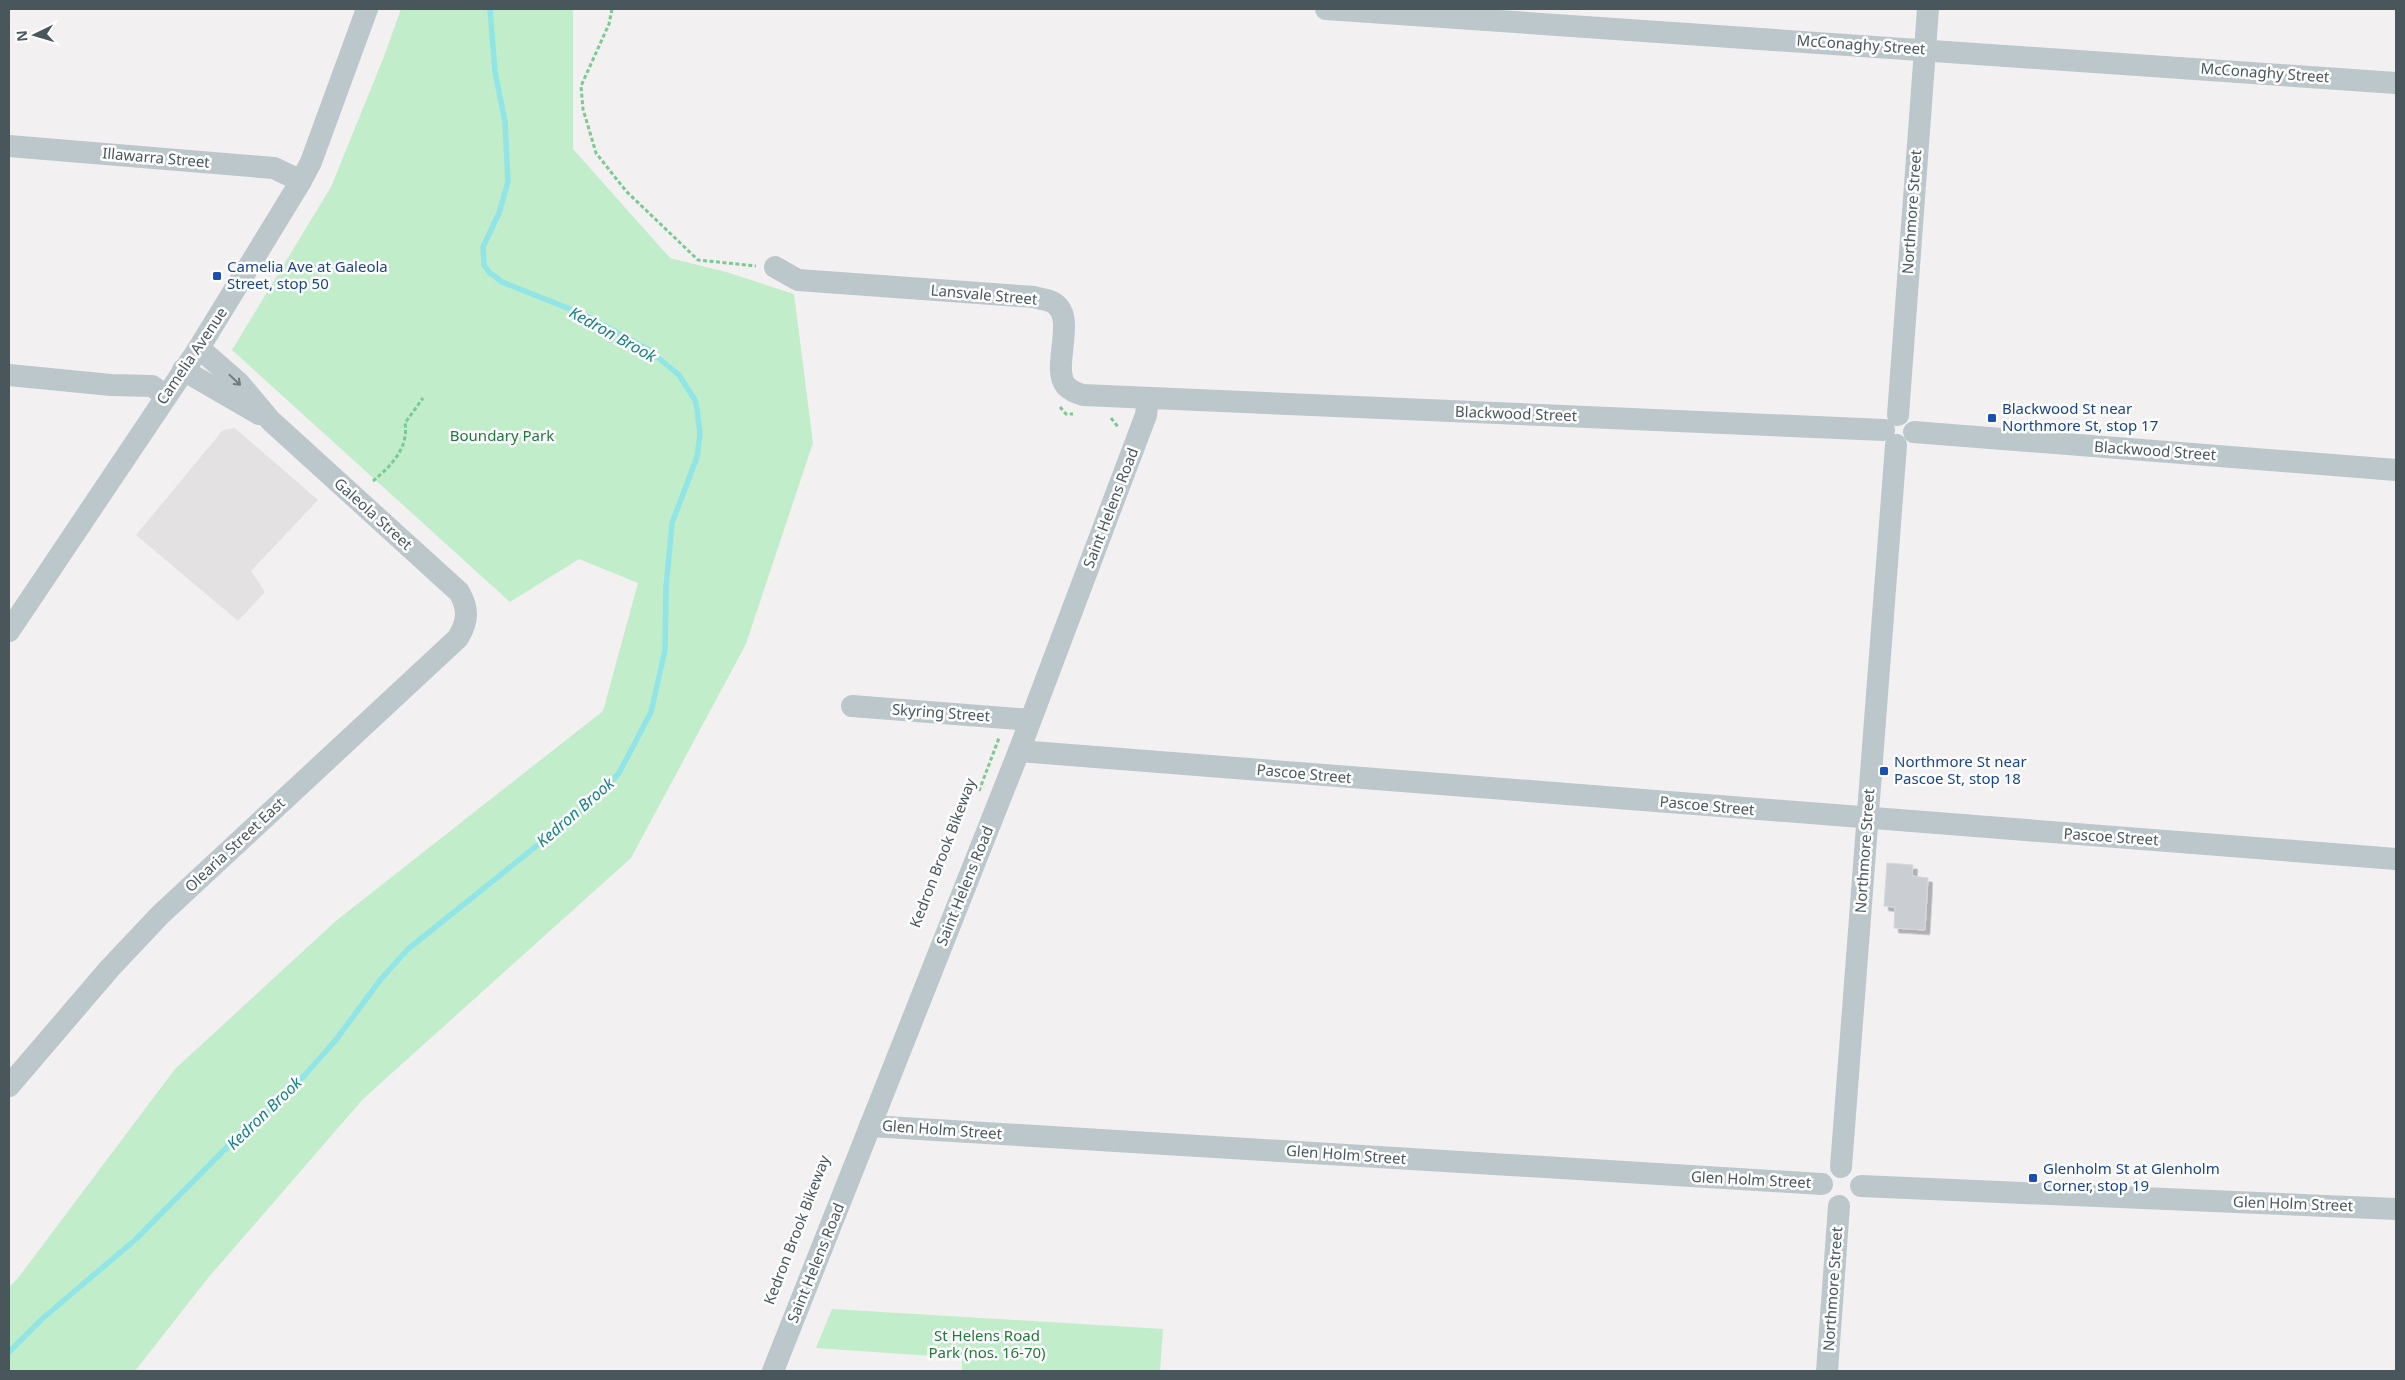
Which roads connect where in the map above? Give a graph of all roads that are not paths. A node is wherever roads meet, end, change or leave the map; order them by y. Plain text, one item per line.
1 (366, 9) edge
2 (1326, 9) edge
3 (1928, 9) edge
4 (1924, 49) junction
5 (2396, 82) edge
6 (9, 146) edge
7 (301, 182) junction
8 (775, 267) road end
9 (199, 348) junction
10 (183, 370) junction
11 (9, 375) edge
12 (166, 396) junction
13 (1148, 398) junction
14 (270, 421) junction
15 (1893, 430) junction
16 (2396, 470) edge
17 (467, 614) joint
18 (9, 631) edge
19 (852, 706) dead end
20 (1030, 720) junction
21 (1019, 751) junction
22 (1868, 818) junction
23 (2396, 858) edge
24 (11, 1078) edge
25 (870, 1126) junction
26 (1841, 1167) junction
27 (1822, 1184) junction
28 (1861, 1186) junction
29 (1839, 1206) junction
30 (2396, 1209) edge
31 (773, 1371) edge
32 (1827, 1371) edge

1 - 7 street, Camelia Avenue
2 - 4 street, McConaghy Street
3 - 4 street, Northmore Street
4 - 5 street, McConaghy Street
4 - 15 street, Northmore Street
6 - 7 street, Illawarra Street
7 - 9 street, Camelia Avenue
8 - 13 street, Lansvale Street
9 - 10 street, Camelia Avenue
9 -> 14 street, Galeola Street
10 - 12 street, Camelia Avenue
10 - 14 street, Galeola Street
11 - 12 street
12 - 18 street, Camelia Avenue
13 - 15 street, Blackwood Street
13 - 20 street, Saint Helens Road
14 - 17 street, Galeola Street
15 - 16 street, Blackwood Street
15 - 22 street, Northmore Street
17 - 24 street, Olearia Street East
19 - 20 street, Skyring Street
20 - 21 street, Saint Helens Road
21 - 22 street, Pascoe Street
21 - 25 street, Saint Helens Road
22 - 23 street, Pascoe Street
22 - 26 street, Northmore Street
25 - 27 street, Glen Holm Street
25 - 31 street, Saint Helens Road
26 - 27 street
26 - 28 street
27 - 29 street
28 - 29 street
28 - 30 street, Glen Holm Street
29 - 32 street, Northmore Street

